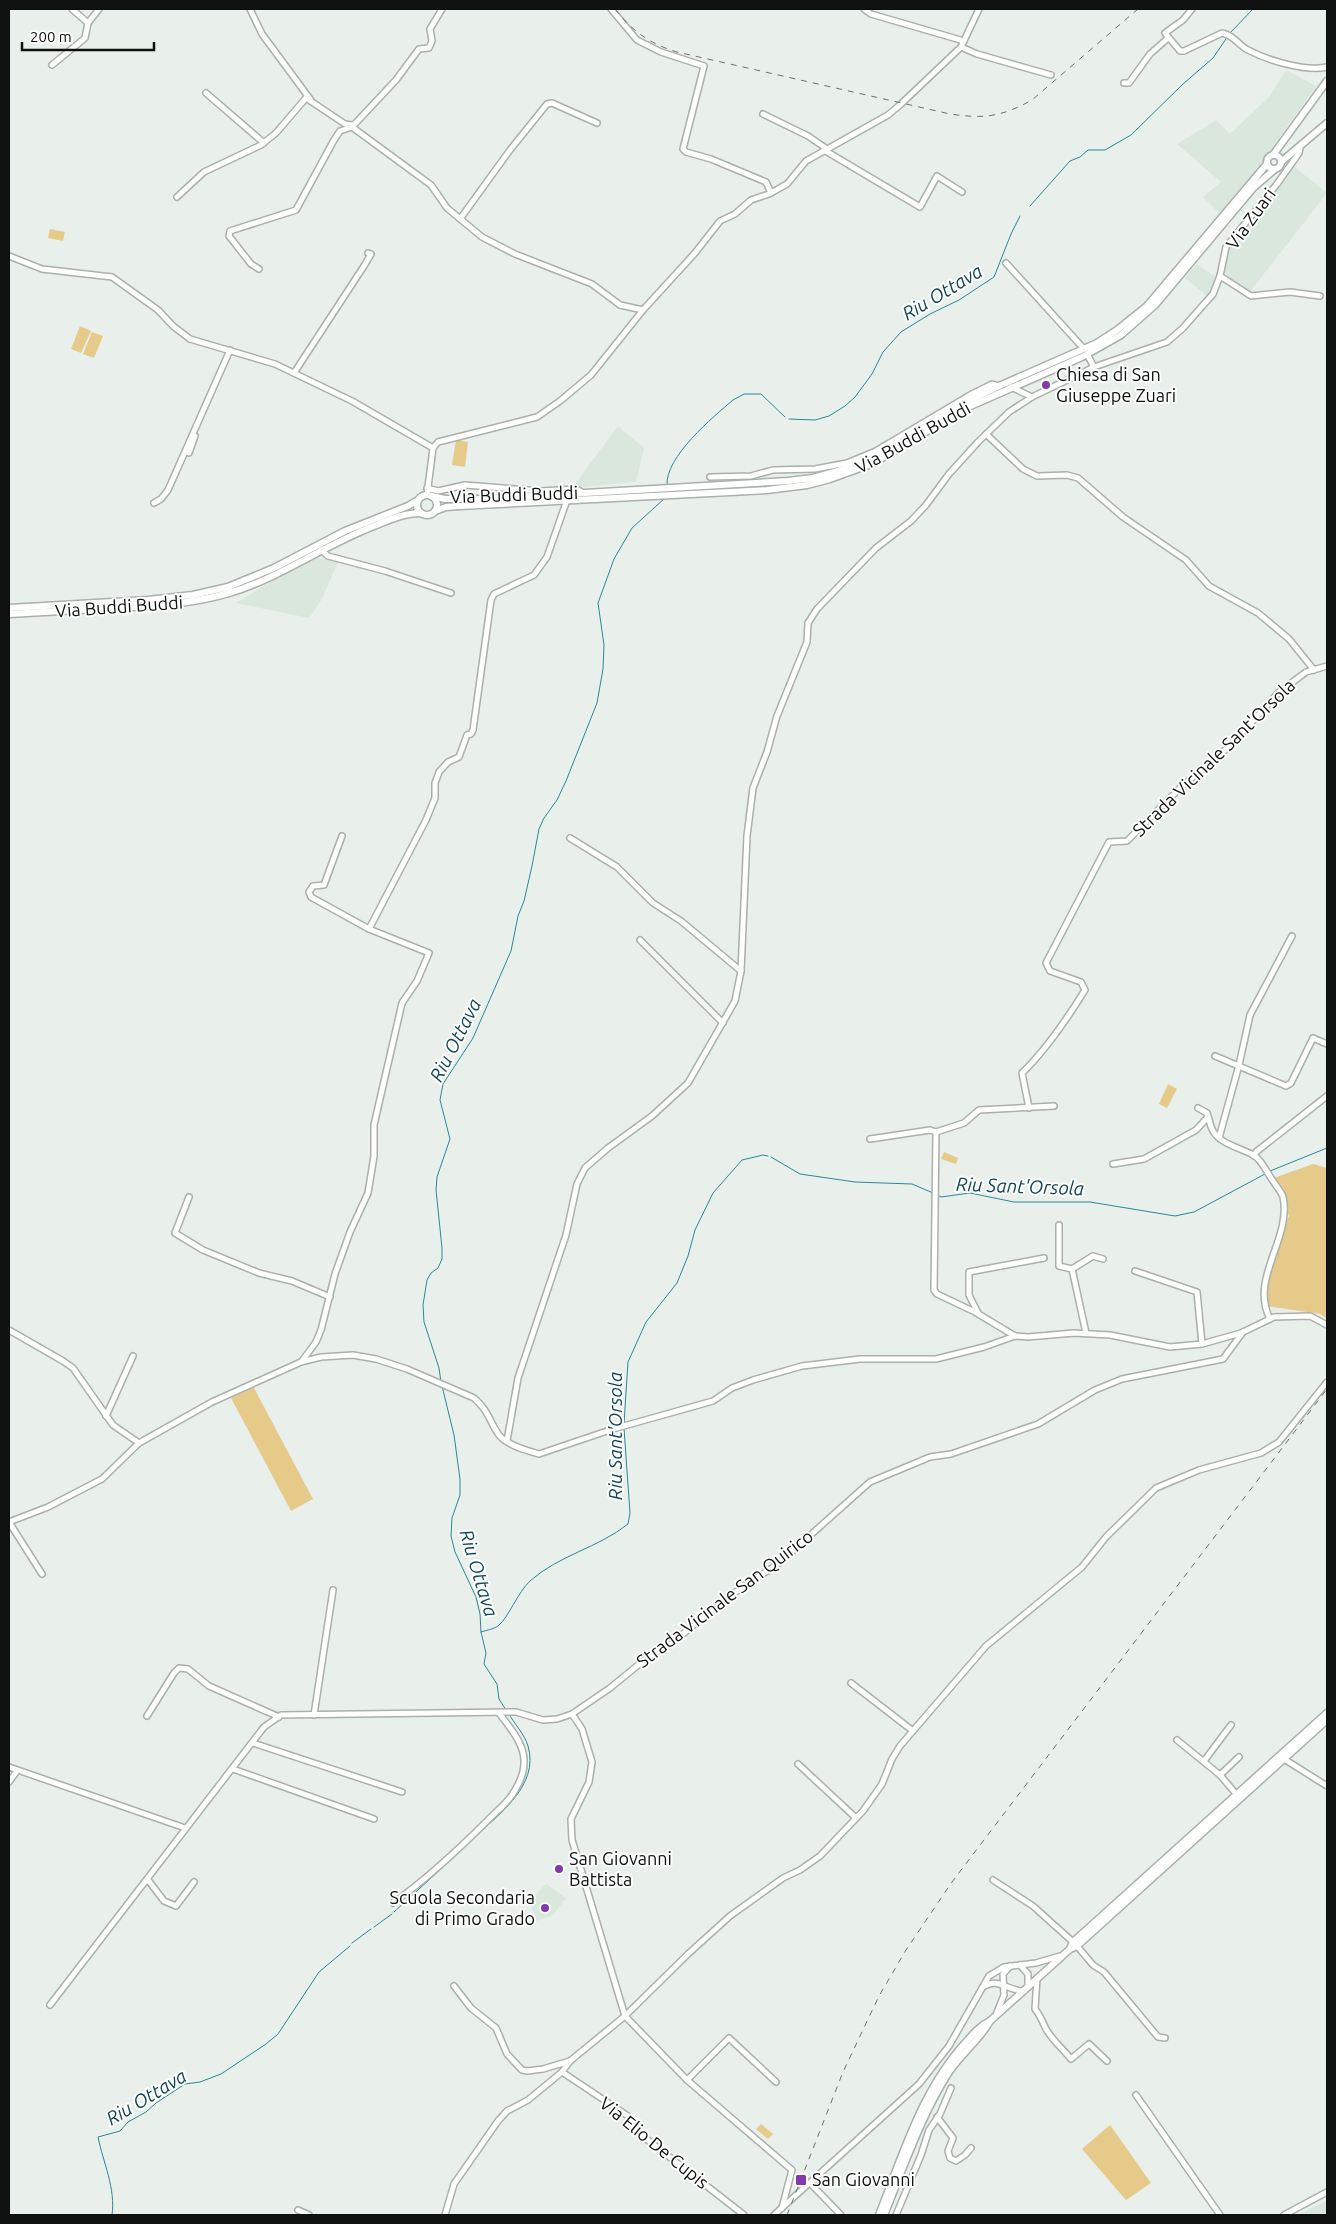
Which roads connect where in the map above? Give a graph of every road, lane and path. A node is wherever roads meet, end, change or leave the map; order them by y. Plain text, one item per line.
1 (72, 9) edge
2 (99, 9) edge
3 (250, 9) edge
4 (442, 9) edge
5 (611, 9) edge
6 (864, 9) edge
7 (979, 9) edge
8 (1192, 9) edge
9 (88, 23) junction
10 (1167, 39) junction
11 (963, 44) junction
12 (52, 65) dead end
13 (1327, 67) edge
14 (1051, 75) dead end
15 (1327, 81) edge
16 (1124, 83) dead end
17 (206, 93) dead end
18 (310, 99) junction
19 (763, 114) dead end
20 (597, 123) dead end
21 (1327, 123) edge
22 (352, 126) junction
23 (264, 143) junction
24 (1300, 148) junction
25 (826, 149) junction
26 (1273, 155) junction
27 (1281, 162) junction
28 (1267, 164) junction
29 (1275, 169) junction
30 (962, 192) dead end
31 (771, 193) junction
32 (177, 198) dead end
33 (460, 219) junction
34 (368, 253) dead end
35 (9, 256) edge
36 (1006, 263) dead end
37 (259, 269) dead end
38 (1220, 276) junction
39 (1320, 296) dead end
40 (643, 310) junction
41 (231, 350) junction
42 (1086, 351) junction
43 (1094, 367) junction
44 (294, 373) junction
45 (995, 385) junction
46 (1011, 387) junction
47 (1032, 397) junction
48 (986, 434) junction
49 (433, 448) junction
50 (189, 453) dead end
51 (815, 469) junction
52 (710, 477) dead end
53 (802, 480) junction
54 (427, 488) junction
55 (522, 489) junction
56 (676, 491) junction
57 (583, 492) junction
58 (659, 492) junction
59 (429, 496) junction
60 (517, 497) junction
61 (418, 500) junction
62 (567, 500) junction
63 (154, 503) dead end
64 (435, 511) junction
65 (421, 514) junction
66 (321, 550) junction
67 (451, 593) dead end
68 (9, 608) edge
69 (9, 614) edge
70 (1327, 666) edge
71 (1314, 670) junction
72 (342, 836) dead end
73 (570, 838) dead end
74 (369, 929) junction
75 (1292, 936) dead end
76 (640, 940) dead end
77 (741, 971) junction
78 (724, 1023) junction
79 (1327, 1044) edge
80 (1215, 1056) dead end
81 (1239, 1066) junction
82 (1327, 1096) edge
83 (1054, 1106) dead end
84 (1029, 1108) junction
85 (1198, 1108) dead end
86 (1208, 1117) junction
87 (936, 1132) junction
88 (1219, 1138) junction
89 (870, 1139) dead end
90 (1254, 1156) junction
91 (1113, 1164) dead end
92 (189, 1197) dead end
93 (1058, 1225) dead end
94 (1044, 1258) dead end
95 (1103, 1259) dead end
96 (1072, 1268) junction
97 (1135, 1271) dead end
98 (330, 1297) junction
99 (978, 1314) junction
100 (1270, 1319) junction
101 (1327, 1325) edge
102 (9, 1330) edge
103 (1243, 1332) junction
104 (1086, 1334) junction
105 (1015, 1336) junction
106 (1202, 1344) junction
107 (133, 1356) dead end
108 (301, 1362) junction
109 (1327, 1382) edge
110 (106, 1416) junction
111 (507, 1441) junction
112 (139, 1442) junction
113 (9, 1522) edge
114 (42, 1574) dead end
115 (333, 1590) dead end
116 (852, 1683) dead end
117 (1327, 1712) edge
118 (504, 1713) junction
119 (572, 1714) junction
120 (314, 1715) junction
121 (147, 1716) dead end
122 (279, 1717) junction
123 (1327, 1720) edge
124 (1231, 1724) dead end
125 (913, 1731) junction
126 (1177, 1740) dead end
127 (253, 1743) junction
128 (1239, 1757) dead end
129 (1284, 1759) junction
130 (1204, 1761) junction
131 (798, 1764) dead end
132 (9, 1768) edge
133 (232, 1769) junction
134 (17, 1771) junction
135 (1220, 1775) junction
136 (9, 1782) edge
137 (1327, 1786) edge
138 (402, 1792) dead end
139 (1237, 1794) junction
140 (856, 1818) junction
141 (374, 1819) dead end
142 (185, 1828) junction
143 (148, 1880) junction
144 (993, 1880) dead end
145 (194, 1882) dead end
146 (393, 1903) dead end
147 (1075, 1944) junction
148 (1063, 1956) junction
149 (1020, 1965) junction
150 (1010, 1966) junction
151 (1037, 1978) junction
152 (1005, 1985) junction
153 (454, 1986) dead end
154 (981, 1988) junction
155 (1026, 1989) junction
156 (50, 2005) dead end
157 (625, 2016) junction
158 (992, 2019) junction
159 (1165, 2038) dead end
160 (570, 2061) junction
161 (1107, 2061) dead end
162 (562, 2072) junction
163 (687, 2080) junction
164 (776, 2082) dead end
165 (951, 2088) dead end
166 (1136, 2096) dead end
167 (937, 2117) junction
168 (971, 2148) dead end
169 (810, 2183) junction
170 (1327, 2192) edge
171 (782, 2208) junction
172 (298, 2210) dead end
173 (309, 2215) edge
174 (445, 2215) edge
175 (744, 2215) edge
176 (774, 2215) edge
177 (841, 2215) edge
178 (879, 2215) edge
179 (884, 2215) edge
180 (896, 2215) edge
181 (1220, 2215) edge
182 (1284, 2215) edge

1 - 9 street
2 - 9 street
3 - 18 street
4 - 22 street
5 - 31 street
6 - 11 street
7 - 11 street
8 - 10 street
9 - 12 street
10 - 13 street
10 - 16 street
11 - 14 street
11 - 25 street
15 - 26 main road
17 - 23 street
18 - 22 street
18 - 23 street
19 - 25 street
20 - 33 street
21 - 24 main road
22 - 33 street
22 - 37 street
23 - 32 street
24 - 27 main road
24 - 38 street, Via Zuari
25 - 30 street
25 - 31 street
26 - 27 main road
26 - 28 main road
27 - 29 main road
28 - 29 main road
28 - 42 main road, Via Buddi Buddi
29 - 42 main road, Via Buddi Buddi
31 - 40 street
33 - 40 street
34 - 44 street
35 - 41 street
36 - 42 street
38 - 39 street
38 - 43 street, Via Zuari
40 - 49 street
41 - 44 street
41 - 50 street
41 - 63 street
42 - 43 street
42 - 45 main road, Via Buddi Buddi
42 - 46 main road, Via Buddi Buddi
43 - 47 street, Via Zuari
44 - 49 street
45 - 51 street
45 - 53 main road, Via Buddi Buddi
46 - 47 street
46 - 56 main road, Via Buddi Buddi
47 - 48 street, Via Zuari
48 - 71 street, Strada Vicinale Sant'Orsola
48 - 77 street, Via Zuari
49 - 54 street
51 - 52 street
51 - 53 street
53 - 56 main road, Via Buddi Buddi
54 - 55 street
54 - 59 street
55 - 57 street
55 - 60 street
56 - 58 main road, Via Buddi Buddi
57 - 58 main road, Via Buddi Buddi
57 - 60 main road, Via Buddi Buddi
58 - 62 main road, Via Buddi Buddi
59 - 60 main road, Via Buddi Buddi
59 - 61 main road
59 - 64 main road
61 - 65 main road
61 - 68 main road, Via Buddi Buddi
62 - 64 main road, Via Buddi Buddi
62 - 74 street
64 - 65 main road
65 - 66 main road, Via Buddi Buddi
66 - 67 street
66 - 69 main road, Via Buddi Buddi
70 - 71 street, Strada Vicinale Sant'Orsola
71 - 84 street, Strada Vicinale Sant'Orsola
72 - 74 street
73 - 77 street
74 - 98 street
75 - 81 street
76 - 78 street
77 - 78 street, Via Zuari
78 - 111 street, Via Zuari
79 - 81 street
80 - 81 street
81 - 88 street
82 - 90 street
83 - 84 street
84 - 87 street
85 - 86 street
86 - 88 street
86 - 91 street
87 - 89 street
87 - 99 street
88 - 90 street
90 - 100 street
92 - 98 street
93 - 96 street
94 - 99 street
95 - 96 street
96 - 104 street
97 - 106 street
98 - 108 street
99 - 105 street
100 - 101 street
100 - 103 street
102 - 110 street
103 - 106 street
103 - 119 street, Strada Vicinale San Quirico
104 - 105 street
104 - 106 street
105 - 111 street
107 - 110 street
108 - 111 street
108 - 112 street
109 - 125 street
110 - 112 street
112 - 113 street
113 - 114 street
115 - 120 street
116 - 125 street
117 - 139 main road
118 - 119 street, Strada Vicinale San Quirico
118 - 120 street, Strada Vicinale San Quirico
118 - 146 street
119 - 157 street
120 - 122 street, Strada Vicinale San Quirico
121 - 122 street
122 - 127 street
123 - 129 main road
124 - 130 street
125 - 140 street
126 - 130 street
127 - 133 street
127 - 138 street
128 - 135 street
129 - 137 street
129 - 147 main road
130 - 135 street
131 - 140 street
132 - 134 street
133 - 141 street
133 - 142 street
134 - 136 street
134 - 142 street
135 - 139 street
139 - 147 main road
140 - 157 street
142 - 143 street
143 - 145 street
143 - 156 street
144 - 147 street
147 - 148 main road
147 - 159 street
148 - 149 street
148 - 151 main road
149 - 150 street
149 - 155 street
150 - 152 street
150 - 154 street
151 - 155 main road
151 - 161 street
152 - 154 street
152 - 155 street
152 - 158 street
153 - 160 street
154 - 169 street
155 - 158 main road
157 - 160 street
157 - 163 street
158 - 178 main road
158 - 179 main road
160 - 162 street
162 - 174 street
162 - 175 street, Via Elio De Cupis
163 - 164 street
163 - 171 street
165 - 167 street
166 - 181 street
167 - 168 street
167 - 180 street
169 - 171 street
169 - 177 street
170 - 182 street
171 - 176 street
172 - 173 street

